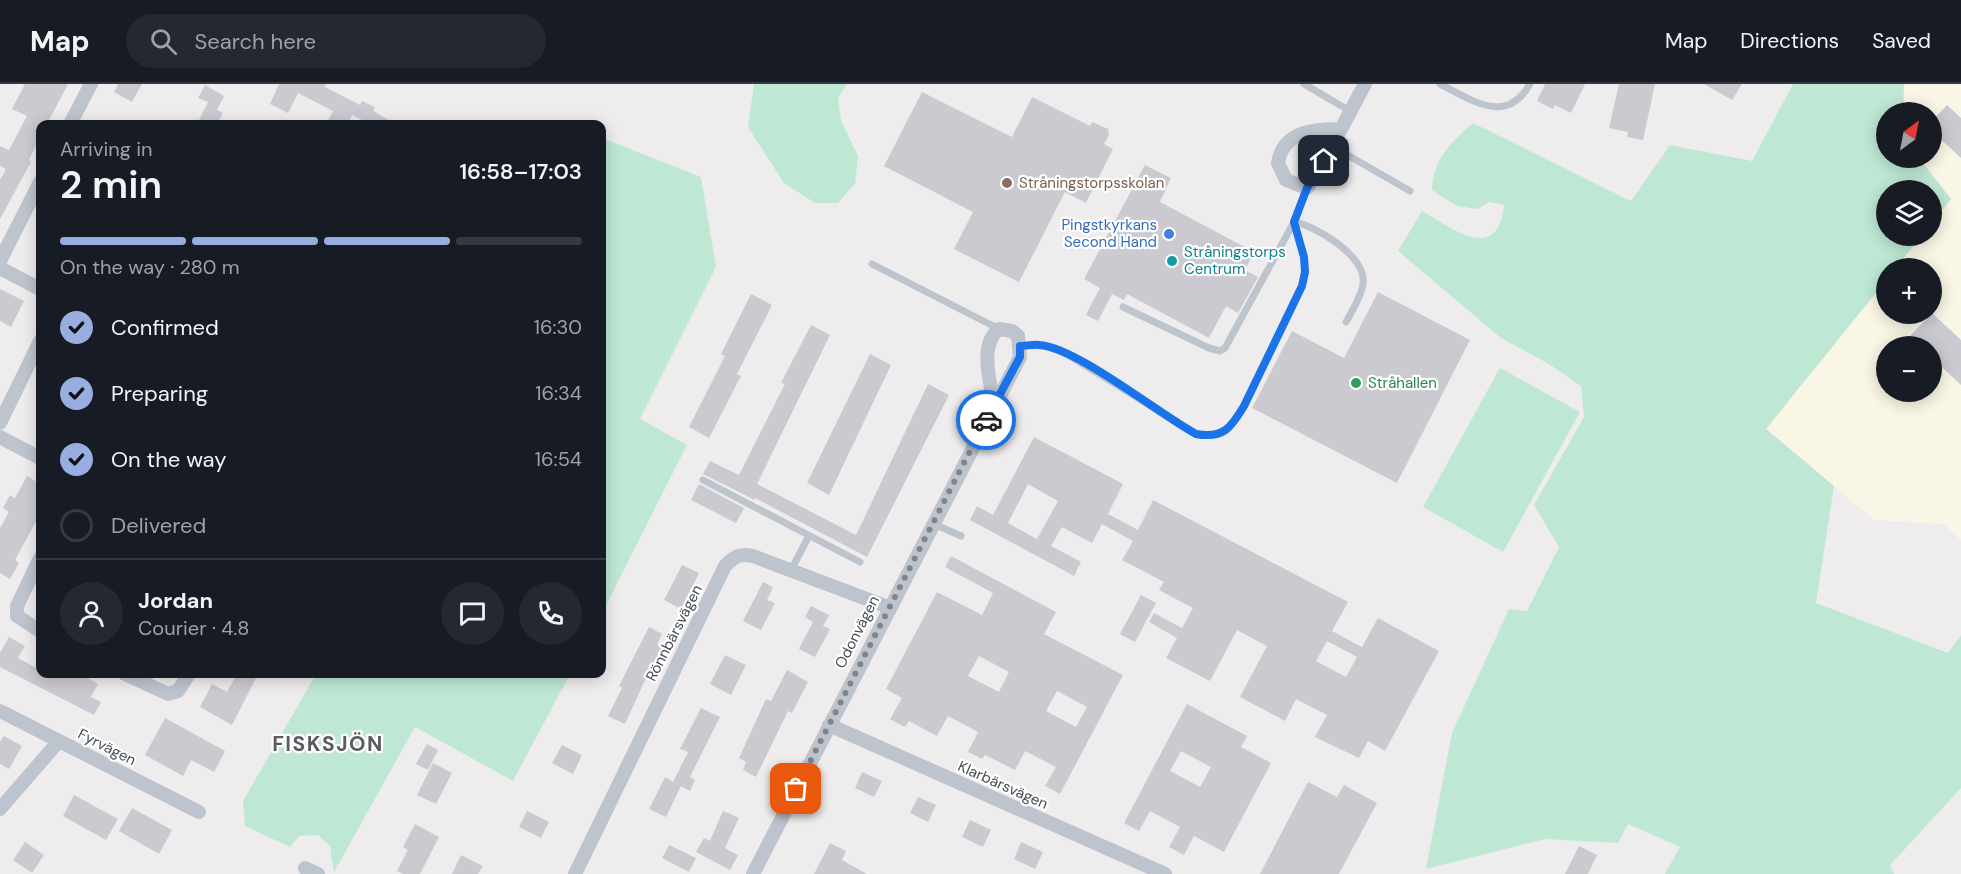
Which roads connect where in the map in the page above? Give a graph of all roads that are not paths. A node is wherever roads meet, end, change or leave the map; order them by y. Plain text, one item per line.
1 (91, 84) edge
2 (1304, 84) edge
3 (1365, 84) edge
4 (1440, 84) edge
5 (1530, 84) edge
6 (1350, 111) junction
7 (72, 120) edge
8 (1340, 129) junction
9 (1332, 146) junction
10 (1307, 188) junction
11 (36, 190) edge
12 (1410, 191) dead end
13 (1294, 222) junction
14 (0, 261) edge
15 (872, 264) dead end
16 (0, 268) edge
17 (36, 287) edge
18 (1124, 306) dead end
19 (1346, 322) dead end
20 (999, 329) junction
21 (1020, 346) junction
22 (36, 349) edge
23 (994, 406) junction
24 (0, 423) edge
25 (0, 437) edge
26 (36, 456) edge
27 (703, 480) dead end
28 (932, 523) junction
29 (809, 536) junction
30 (961, 536) dead end
31 (860, 562) dead end
32 (36, 566) edge
33 (792, 570) junction
34 (888, 607) junction
35 (36, 628) edge
36 (134, 678) edge
37 (186, 678) edge
38 (0, 711) edge
39 (829, 725) junction
40 (59, 741) junction
41 (0, 809) edge
42 (199, 812) dead end
43 (575, 874) edge
44 (753, 874) edge
45 (1165, 874) edge

1 - 7 street
2 - 6 lane
3 - 6 street
4 - 5 lane
6 - 8 street
8 - 9 street
8 - 10 street
9 - 10 street
9 - 12 lane
10 - 13 lane
11 - 14 street
13 - 18 lane
13 - 19 lane
13 - 21 lane
15 - 20 lane
16 - 17 street
20 - 21 street
20 - 23 street
21 - 23 street, Odonvägen
22 - 24 street
23 - 28 street, Odonvägen
25 - 26 street
27 - 29 lane
28 - 30 lane
28 - 34 street, Odonvägen
29 - 31 lane
29 - 33 lane
32 - 35 street
33 - 34 street, Rönnbärsvägen
33 - 43 street, Rönnbärsvägen
34 - 39 street, Odonvägen
36 - 37 street
38 - 40 street, Fyrvägen
39 - 44 street, Odonvägen
39 - 45 street, Klarbärsvägen
40 - 41 street
40 - 42 street, Fyrvägen

